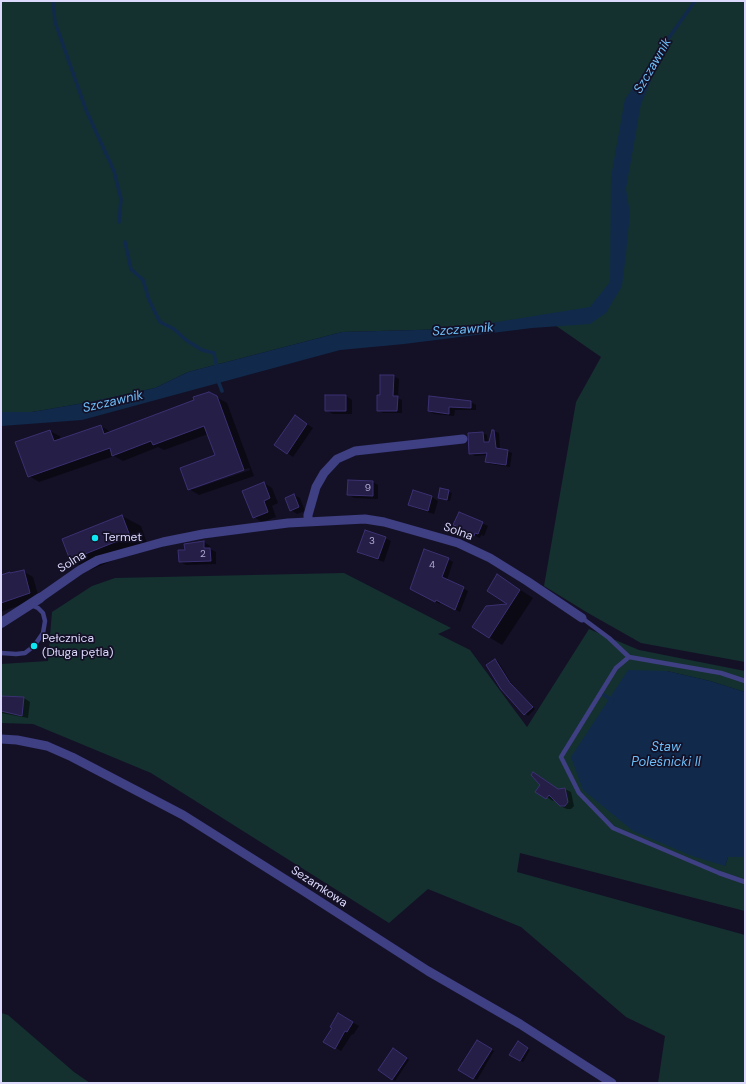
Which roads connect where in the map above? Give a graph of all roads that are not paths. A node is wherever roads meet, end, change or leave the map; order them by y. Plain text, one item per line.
1 (463, 439) dead end
2 (308, 521) junction
3 (40, 598) joint
4 (29, 604) junction
5 (582, 618) joint
6 (1, 623) edge
7 (1, 654) edge
8 (629, 657) junction
9 (745, 681) edge
10 (1, 739) edge
11 (745, 882) edge
12 (612, 1083) edge

1 - 2 street
2 - 3 street, Solna
2 - 5 street, Solna
3 - 4 street
4 - 6 street
4 - 7 lane
5 - 8 lane
8 - 9 lane
8 - 11 lane
10 - 12 street, Sezamkowa

